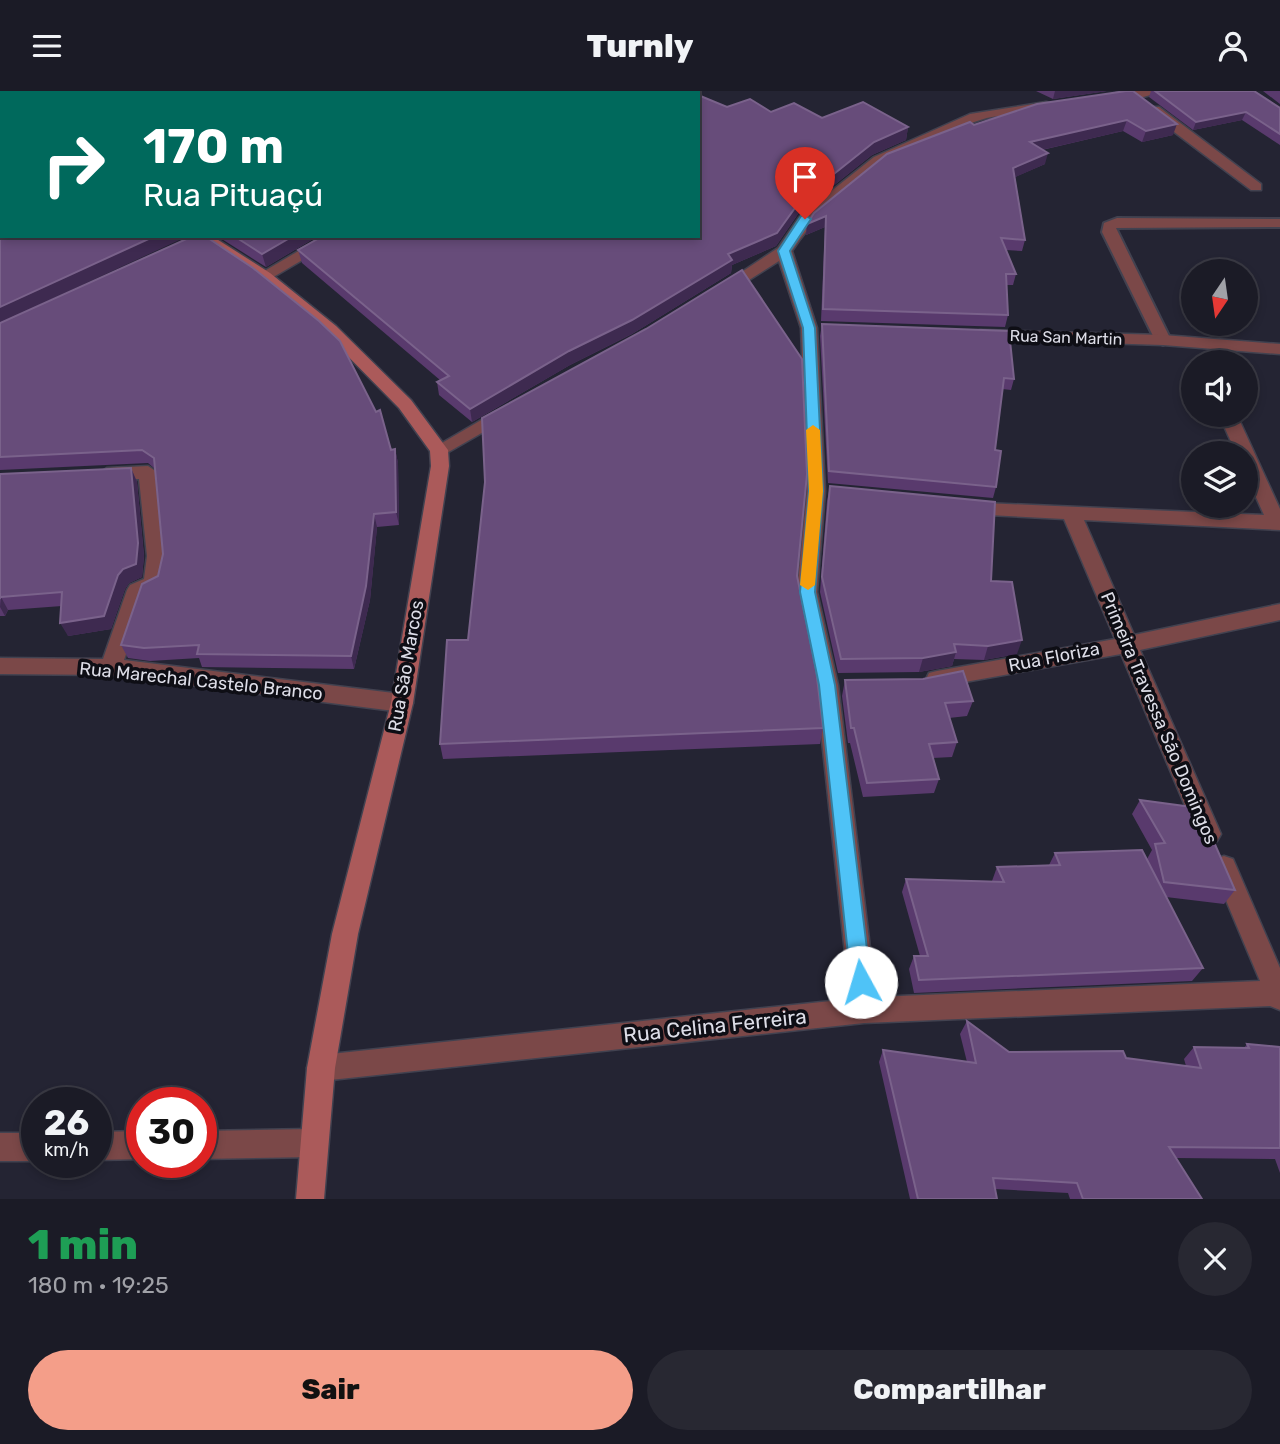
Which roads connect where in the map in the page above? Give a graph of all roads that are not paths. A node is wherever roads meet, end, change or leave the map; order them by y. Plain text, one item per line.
1 (1152, 91) edge
2 (1132, 94) junction
3 (1094, 99) edge
4 (1056, 104) edge
5 (1256, 187) dead end
6 (1280, 223) edge
7 (332, 238) edge
8 (200, 240) edge
9 (784, 251) junction
10 (264, 276) junction
11 (706, 301) edge
12 (961, 334) edge
13 (1163, 340) junction
14 (1190, 342) junction
15 (1280, 349) edge
16 (1194, 350) edge
17 (520, 404) edge
18 (1233, 427) edge
19 (439, 450) junction
20 (94, 475) edge
21 (944, 505) edge
22 (1072, 515) junction
23 (1278, 523) edge
24 (1280, 612) edge
25 (1127, 642) junction
26 (0, 666) edge
27 (111, 667) junction
28 (919, 683) edge
29 (827, 685) junction
30 (853, 685) edge
31 (401, 703) junction
32 (1279, 996) edge
33 (864, 1010) junction
34 (321, 1068) junction
35 (312, 1143) junction
36 (217, 1145) edge
37 (0, 1147) edge
38 (21, 1147) edge
39 (310, 1199) edge

1 - 2 street
2 - 3 street
2 - 5 street
4 - 9 street
6 - 13 lane
7 - 10 street
8 - 10 main road
9 - 11 street
9 - 29 street
10 - 19 main road
12 - 13 street, Rua San Martin
13 - 14 street, Rua San Martin
14 - 15 street, Rua San Martin
14 - 16 street
17 - 19 street
18 - 23 street
19 - 31 main road, Rua São Marcos
20 - 27 street
21 - 22 street
22 - 23 street
22 - 25 street, Primeira Travessa São Domingos
24 - 25 street, Rua Floriza
25 - 28 street, Rua Floriza
25 - 32 street, Primeira Travessa São Domingos
26 - 27 street, Rua Marechal Castelo Branco
27 - 31 street, Rua Marechal Castelo Branco
29 - 30 street
29 - 33 street
31 - 34 main road, Rua São Marcos
32 - 33 street, Rua Celina Ferreira
33 - 34 street, Rua Celina Ferreira
34 - 35 main road, Rua São Marcos
35 - 36 street
35 - 39 main road, Rua São Marcos
37 - 38 street

